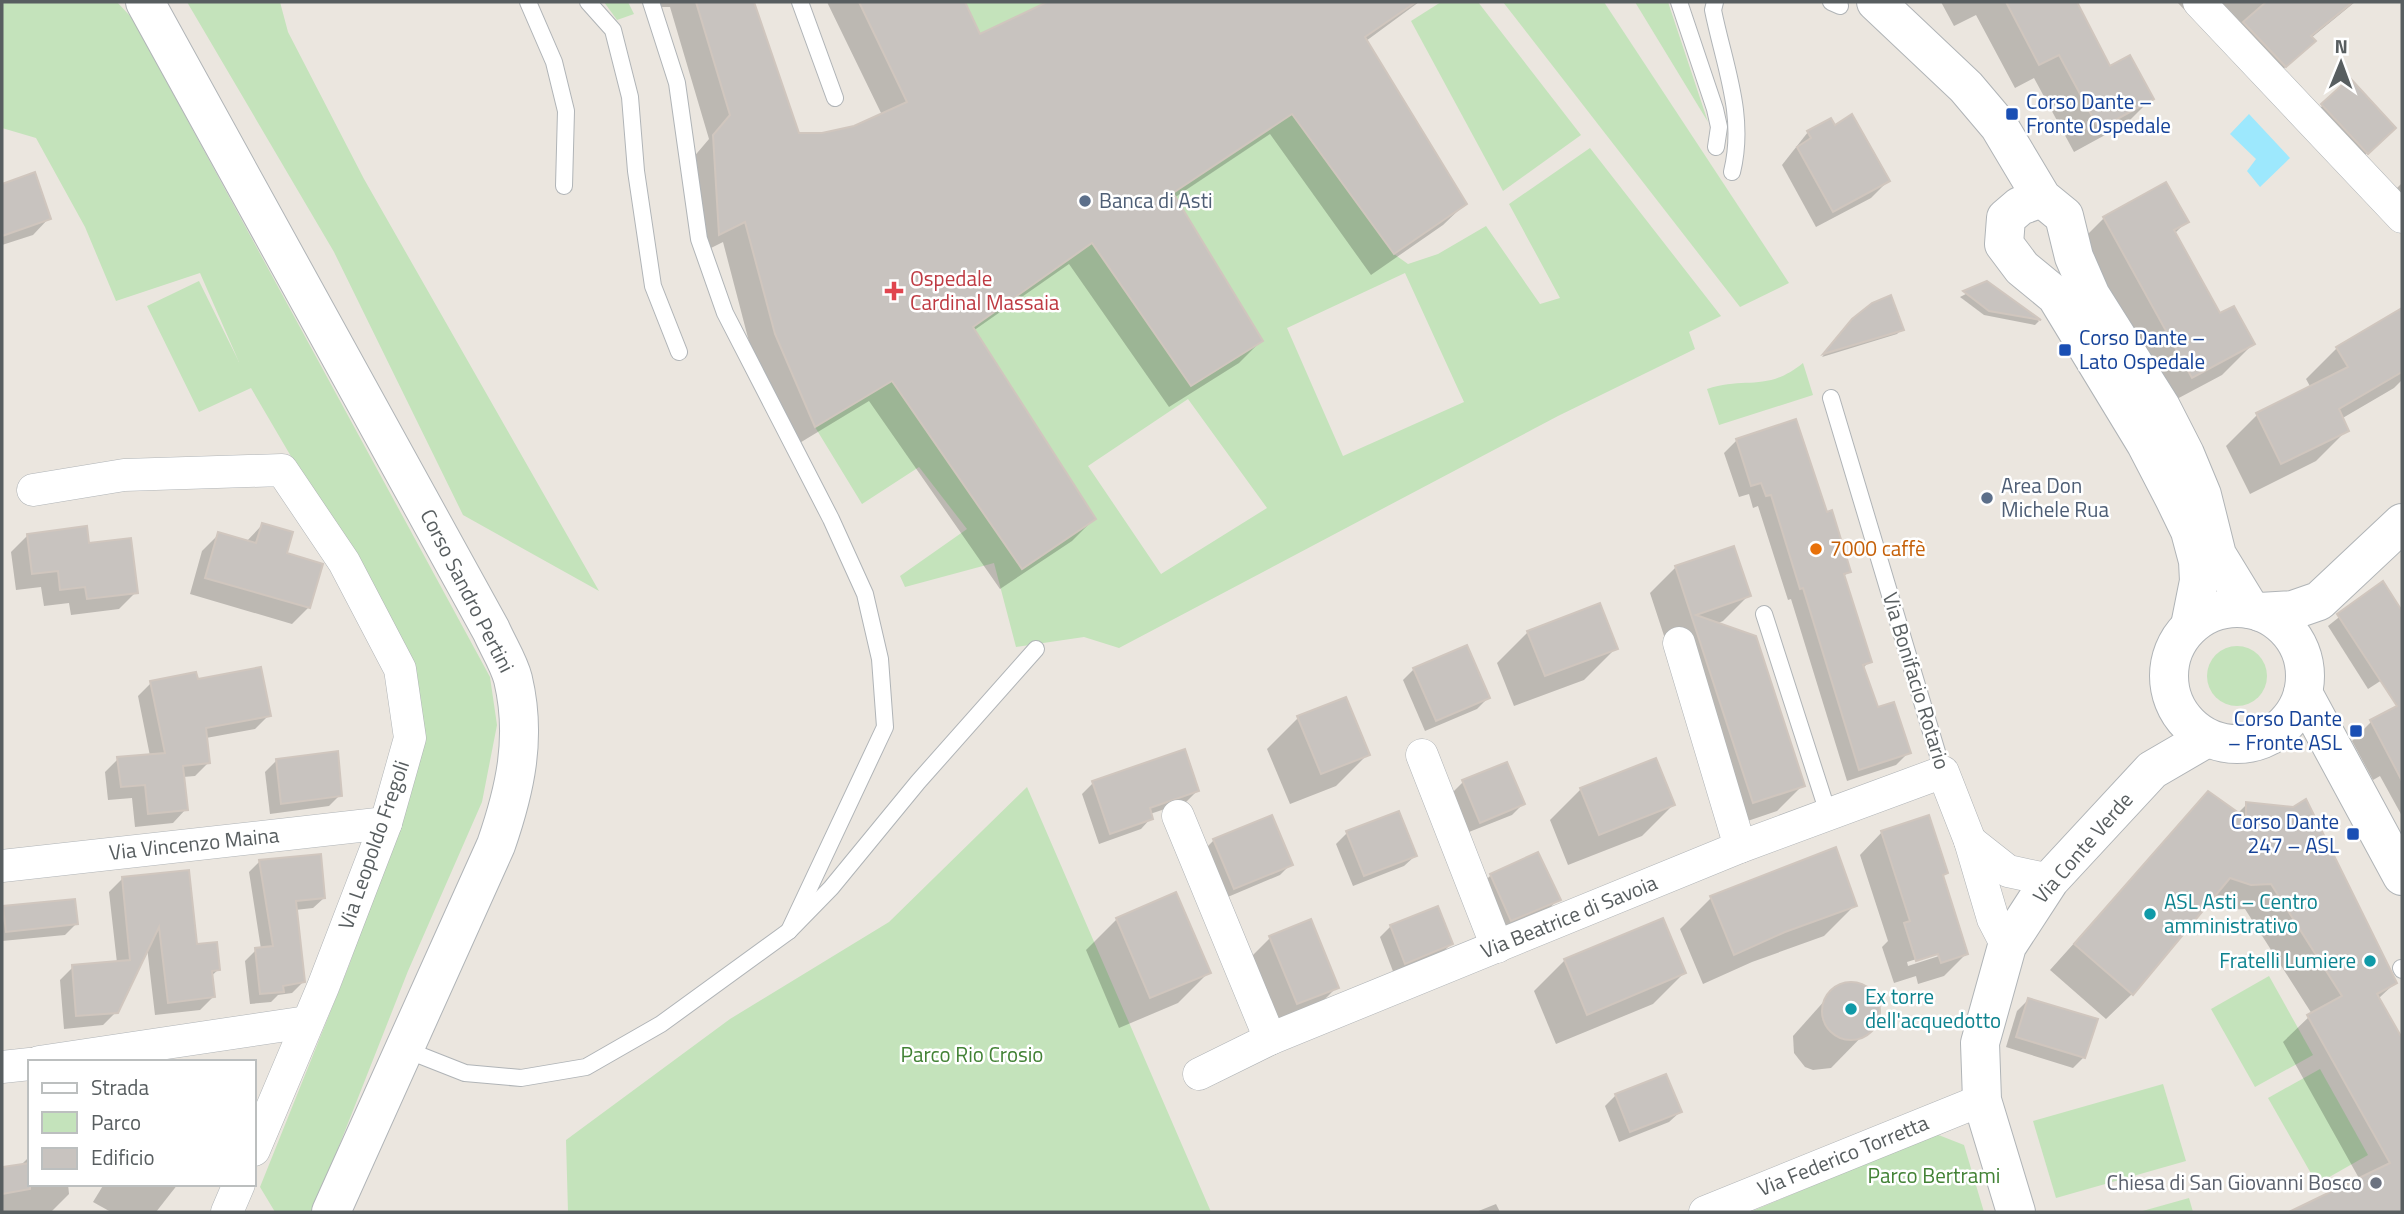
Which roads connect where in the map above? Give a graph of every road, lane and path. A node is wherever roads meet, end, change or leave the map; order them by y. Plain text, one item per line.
1 (145, 2) edge
2 (528, 2) edge
3 (588, 2) edge
4 (651, 2) edge
5 (800, 2) edge
6 (1679, 2) edge
7 (1715, 2) edge
8 (2199, 2) edge
9 (1849, 3) edge
10 (835, 98) dead end
11 (1716, 147) dead end
12 (1732, 172) dead end
13 (564, 186) dead end
14 (2042, 198) junction
15 (2402, 217) edge
16 (679, 352) dead end
17 (1831, 398) dead end
18 (33, 490) dead end
19 (2402, 523) edge
20 (2319, 601) junction
21 (2255, 611) junction
22 (1764, 614) dead end
23 (2190, 626) junction
24 (1679, 643) dead end
25 (2298, 646) junction
26 (1035, 649) dead end
27 (2303, 693) junction
28 (2176, 708) junction
29 (2278, 730) junction
30 (2207, 738) junction
31 (2333, 749) junction
32 (1422, 755) dead end
33 (2152, 770) junction
34 (1943, 772) junction
35 (1828, 813) junction
36 (1178, 816) dead end
37 (386, 822) junction
38 (1970, 841) junction
39 (1740, 847) junction
40 (2, 866) edge
41 (2402, 876) edge
42 (2050, 880) junction
43 (789, 931) junction
44 (2007, 946) junction
45 (1497, 947) junction
46 (307, 1022) junction
47 (1270, 1039) junction
48 (404, 1049) junction
49 (52, 1060) edge
50 (28, 1063) edge
51 (2, 1067) edge
52 (1199, 1074) dead end
53 (1982, 1100) junction
54 (256, 1145) edge
55 (238, 1186) edge
56 (227, 1212) edge
57 (331, 1212) edge
58 (1705, 1212) edge
59 (2015, 1212) edge

1 - 48 street, Corso Sandro Pertini
2 - 13 lane
3 - 16 lane
4 - 43 lane
5 - 10 lane
6 - 11 lane
7 - 12 lane
8 - 15 street
9 - 14 street
14 - 21 street
14 - 23 street
17 - 34 lane, Via Bonifacio Rotario
18 - 37 street, Via Leopoldo Fregoli
19 - 20 street
20 - 21 street
20 - 25 street
21 - 23 street
21 - 25 street
22 - 35 lane
23 - 28 street
24 - 39 street
25 - 27 street
26 - 43 lane
27 - 29 street
27 - 31 street
28 - 30 street
28 - 33 street, Via Conte Verde
29 - 30 street
29 - 31 street
30 - 33 street, Via Conte Verde
31 - 41 street
32 - 45 street
33 - 42 street, Via Conte Verde
34 - 35 street, Via Beatrice di Savoia
34 - 38 street, Via Bonifacio Rotario
35 - 39 street, Via Beatrice di Savoia
36 - 47 street
37 - 40 street, Via Vincenzo Maina
37 - 46 street, Via Leopoldo Fregoli
38 - 42 street
38 - 44 street, Via Bonifacio Rotario
39 - 45 street, Via Beatrice di Savoia
42 - 44 street, Via Conte Verde
43 - 48 lane
44 - 53 street, Via Conte Verde
45 - 47 street, Via Beatrice di Savoia
46 - 49 street
46 - 54 street, Via Leopoldo Fregoli
47 - 52 street, Via Beatrice di Savoia
48 - 57 street, Corso Sandro Pertini
50 - 51 street
53 - 58 street, Via Federico Torretta
53 - 59 street, Via Conte Verde
55 - 56 street

